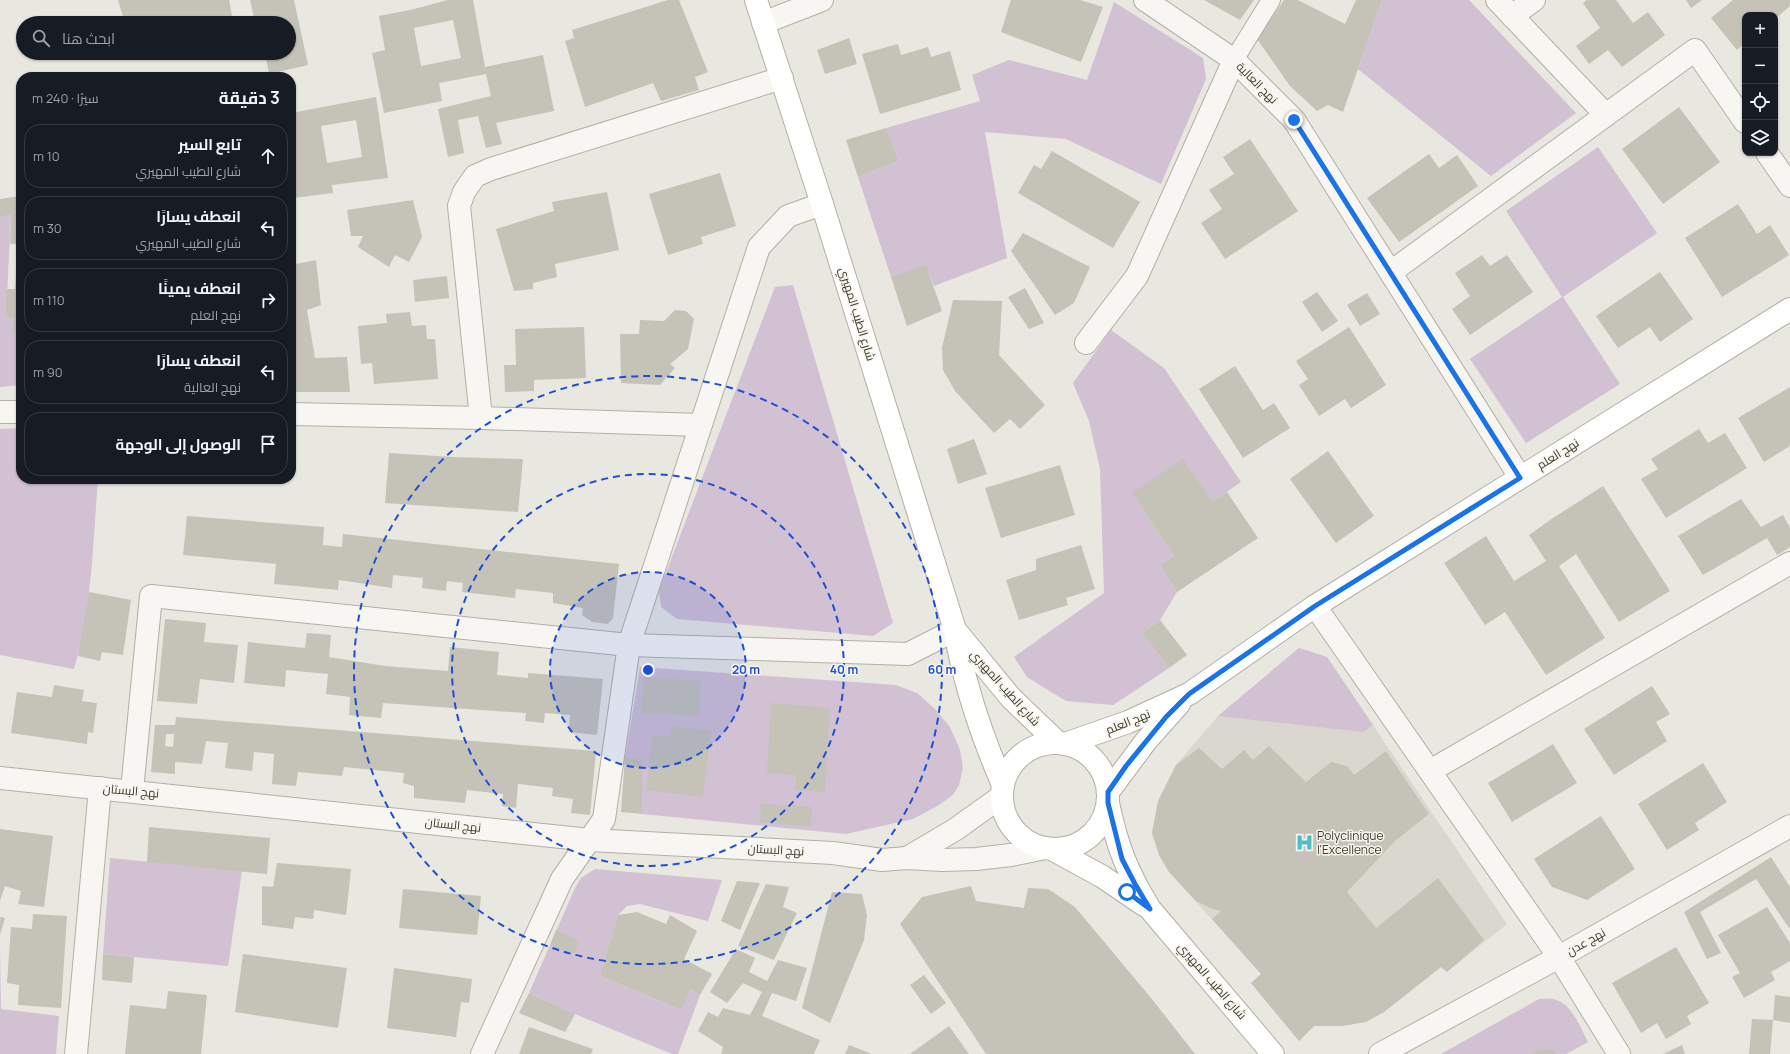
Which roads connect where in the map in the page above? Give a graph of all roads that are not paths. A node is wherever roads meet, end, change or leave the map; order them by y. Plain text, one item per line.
1 (756, 0) edge
2 (822, 0) edge
3 (1146, 0) edge
4 (1271, 0) edge
5 (1497, 0) edge
6 (1534, 0) edge
7 (1512, 16) junction
8 (763, 23) junction
9 (1234, 60) junction
10 (782, 78) junction
11 (1606, 115) junction
12 (1744, 120) edge
13 (1769, 156) edge
14 (1790, 186) edge
15 (822, 204) junction
16 (1391, 272) junction
17 (1790, 309) edge
18 (1086, 343) dead end
19 (0, 412) edge
20 (16, 412) edge
21 (296, 414) edge
22 (481, 418) junction
23 (700, 425) junction
24 (1520, 478) junction
25 (1790, 563) edge
26 (1315, 606) junction
27 (955, 630) junction
28 (629, 645) junction
29 (1189, 694) junction
30 (1061, 743) junction
31 (1430, 771) junction
32 (0, 778) edge
33 (100, 788) junction
34 (132, 790) junction
35 (1002, 790) junction
36 (1108, 797) junction
37 (1787, 834) edge
38 (590, 840) junction
39 (1048, 848) junction
40 (907, 858) junction
41 (1150, 909) junction
42 (1559, 957) junction
43 (1264, 1051) edge
44 (76, 1054) edge
45 (482, 1054) edge
46 (1380, 1054) edge
47 (1618, 1054) edge

1 - 8 street, شارع الطيب المهيري
2 - 8 street
3 - 9 street, نهج العالية
4 - 9 lane
5 - 7 street
6 - 7 street
7 - 11 street
8 - 10 street, شارع الطيب المهيري
9 - 16 street, نهج العالية
9 - 18 street
10 - 15 street, شارع الطيب المهيري
10 - 22 street
11 - 12 street
11 - 16 street
13 - 14 street
15 - 23 street
15 - 27 street, شارع الطيب المهيري
16 - 24 street, نهج العالية
17 - 24 street, نهج العلم
19 - 20 street
21 - 22 street
22 - 23 street
23 - 28 street
24 - 26 street, نهج العلم
25 - 31 street
26 - 29 street, نهج العلم
26 - 31 street
27 - 28 street
27 - 30 street, شارع الطيب المهيري
27 - 35 street, شارع الطيب المهيري
28 - 34 street
28 - 38 street
29 - 30 street, نهج العلم
29 - 36 street, نهج العلم
30 - 35 street
30 - 36 street
31 - 42 street
32 - 33 street, نهج البستان
33 - 34 street, نهج البستان
33 - 44 street
34 - 38 street, نهج البستان
35 - 39 street
35 - 40 street, نهج البستان
36 - 39 street
36 - 41 street, شارع الطيب المهيري
37 - 42 street, نهج عدن
38 - 40 street, نهج البستان
38 - 45 street
39 - 40 street, نهج البستان
39 - 41 street, شارع الطيب المهيري
41 - 43 street, شارع الطيب المهيري
42 - 46 street, نهج عدن
42 - 47 street

